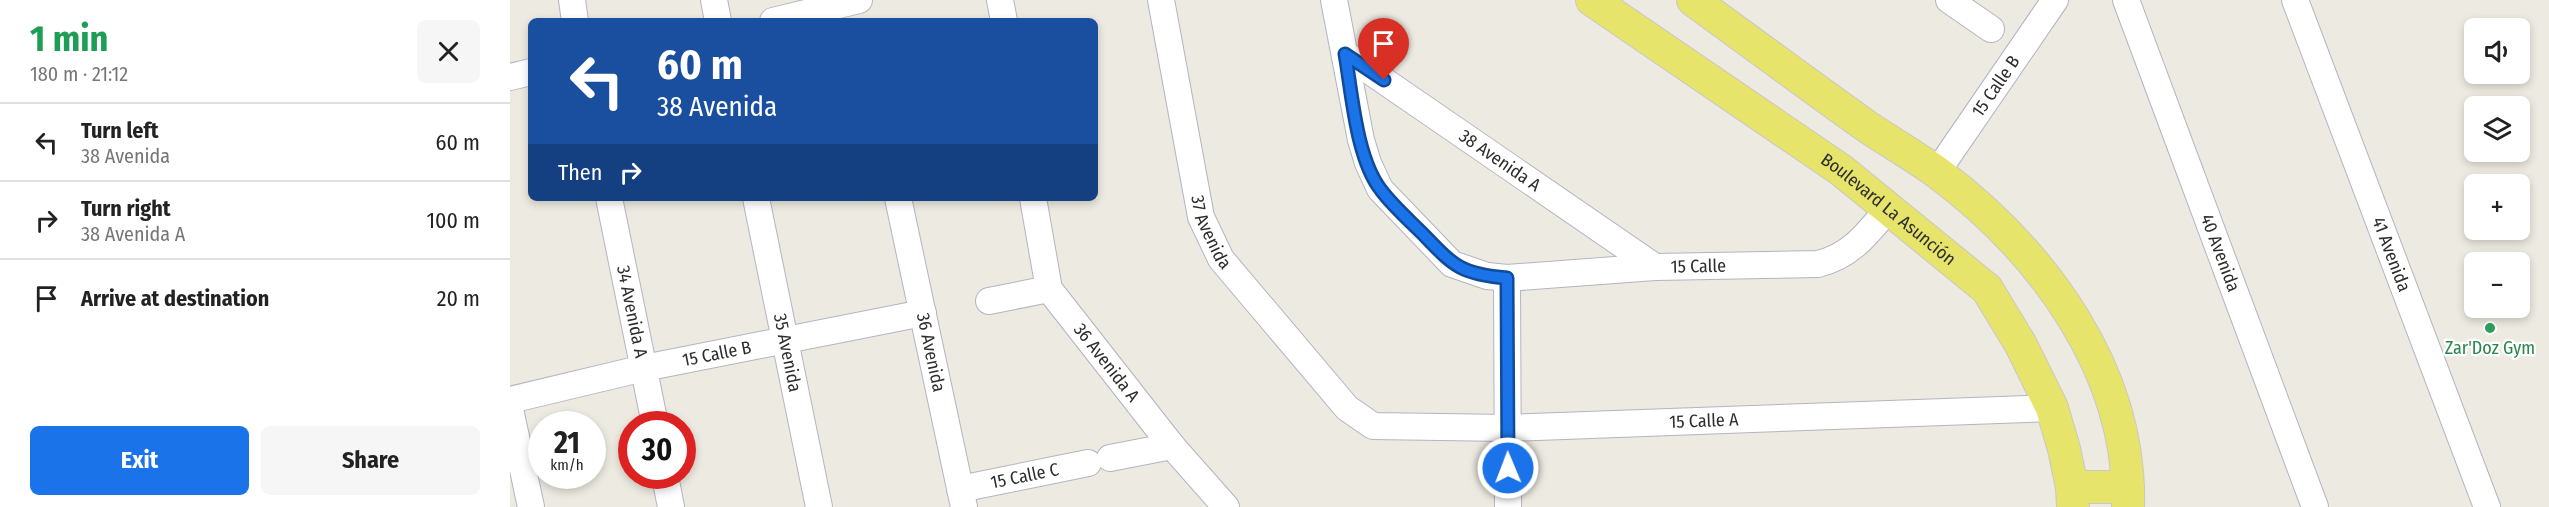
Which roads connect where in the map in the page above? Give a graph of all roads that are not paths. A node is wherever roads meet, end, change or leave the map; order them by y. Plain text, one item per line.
1 (572, 0) edge
2 (714, 0) edge
3 (857, 0) edge
4 (1000, 0) edge
5 (1161, 0) edge
6 (1334, 0) edge
7 (1592, 0) edge
8 (1693, 0) edge
9 (1949, 0) edge
10 (2055, 0) edge
11 (2126, 0) edge
12 (2295, 0) edge
13 (575, 18) edge
14 (717, 18) edge
15 (785, 18) edge
16 (860, 18) edge
17 (1003, 18) edge
18 (1991, 28) dead end
19 (1345, 54) junction
20 (528, 73) edge
21 (510, 77) edge
22 (1871, 129) junction
23 (1841, 170) junction
24 (1937, 172) junction
25 (610, 201) edge
26 (757, 201) edge
27 (899, 201) edge
28 (1034, 201) edge
29 (1888, 209) junction
30 (1655, 267) junction
31 (1497, 277) junction
32 (1049, 289) junction
33 (989, 301) dead end
34 (923, 314) junction
35 (787, 340) junction
36 (644, 368) junction
37 (510, 400) edge
38 (2052, 408) junction
39 (510, 409) edge
40 (652, 411) edge
41 (1359, 418) joint
42 (1507, 428) junction
43 (1172, 446) junction
44 (668, 489) edge
45 (2072, 497) edge
46 (2128, 497) edge
47 (962, 498) edge
48 (531, 507) edge
49 (671, 507) edge
50 (819, 507) edge
51 (1226, 507) edge
52 (1508, 507) edge
53 (2315, 507) edge
54 (2487, 507) edge

1 - 13 street
2 - 14 street
3 - 15 street
3 - 16 street
4 - 17 street
5 - 41 street, 37 Avenida
6 - 19 street
7 - 23 main road, Boulevard La Asunción
8 - 22 main road
9 - 18 street
10 - 24 street, 15 Calle B
11 - 53 street, 40 Avenida
12 - 54 street, 41 Avenida
19 - 30 street, 38 Avenida A
19 - 31 street
20 - 21 street
22 - 23 main road
22 - 24 main road
23 - 29 main road, Boulevard La Asunción
24 - 46 main road
25 - 36 street, 34 Avenida A
26 - 35 street, 35 Avenida
27 - 34 street, 36 Avenida
28 - 32 street, 36 Avenida A
29 - 30 street, 15 Calle
29 - 38 main road, Boulevard La Asunción
30 - 31 street, 15 Calle
31 - 42 street
32 - 33 street
32 - 43 street, 36 Avenida A
34 - 35 street, 15 Calle B
34 - 47 street, 36 Avenida
35 - 36 street, 15 Calle B
35 - 50 street, 35 Avenida
36 - 37 street, 15 Calle B
36 - 40 street, 34 Avenida A
38 - 42 street, 15 Calle A
38 - 45 main road, Boulevard La Asunción
39 - 48 street
41 - 42 street, 15 Calle A
42 - 52 street
43 - 47 street, 15 Calle C
43 - 51 street, 36 Avenida A
44 - 49 street
45 - 46 main road

